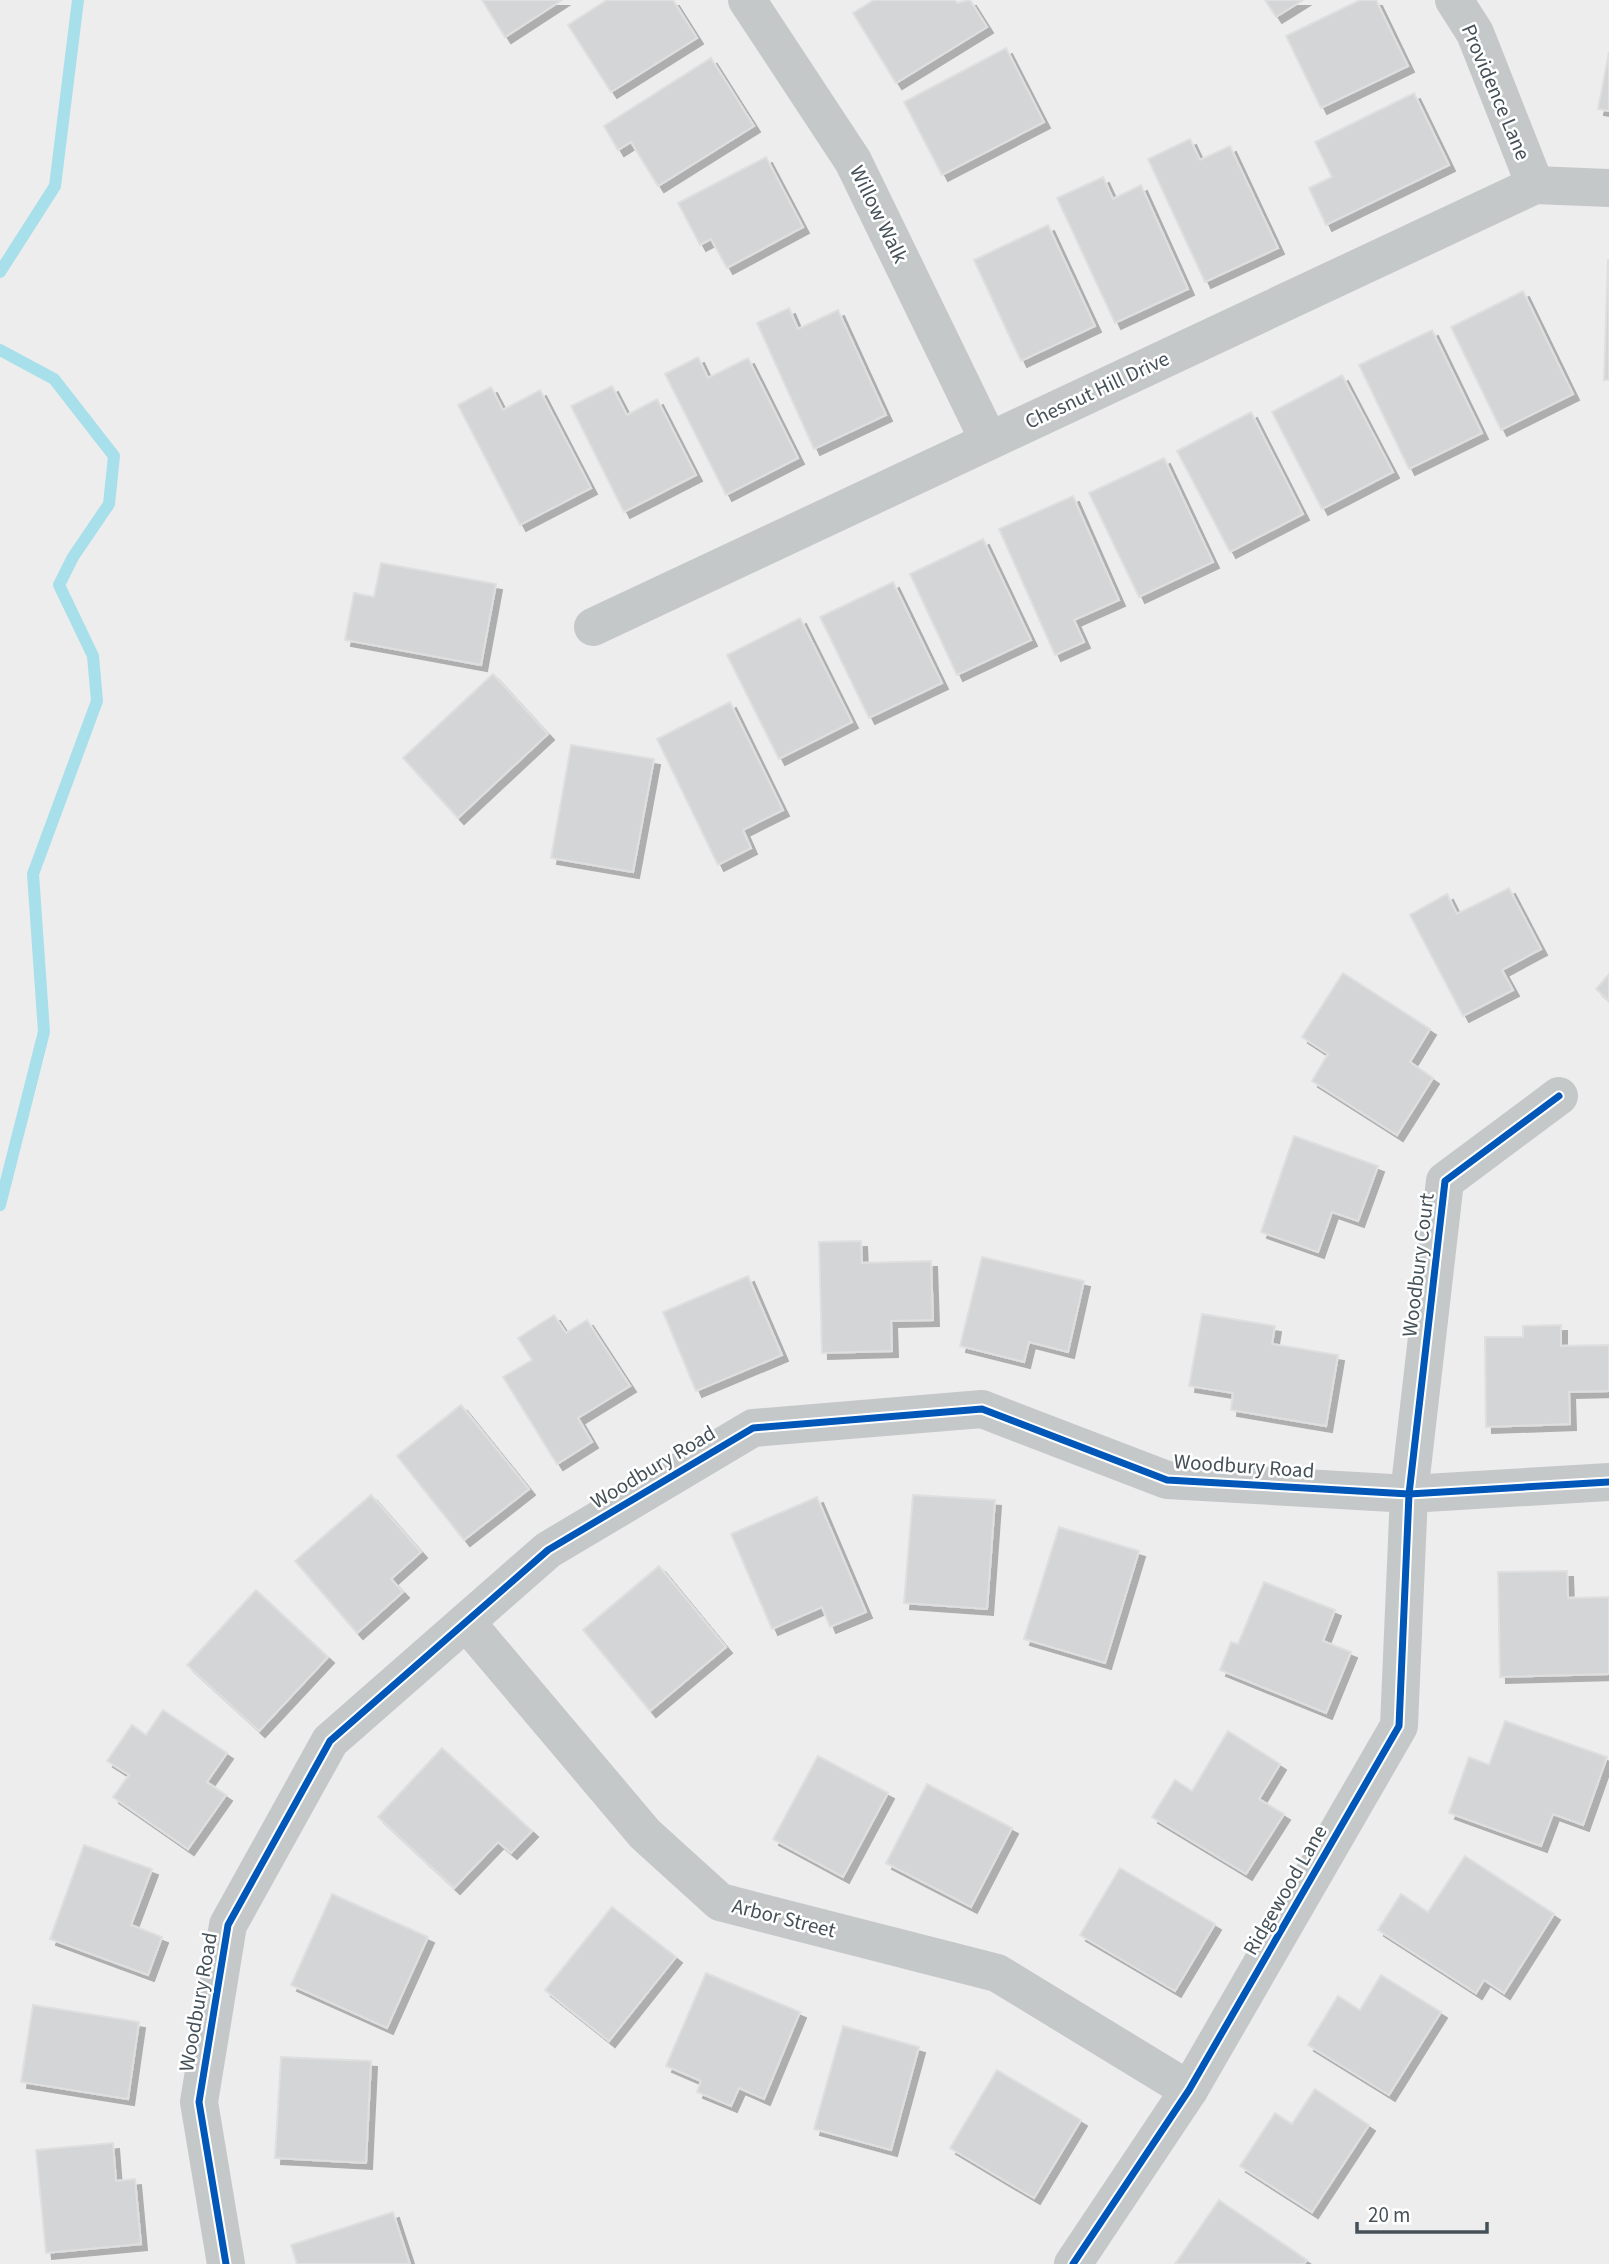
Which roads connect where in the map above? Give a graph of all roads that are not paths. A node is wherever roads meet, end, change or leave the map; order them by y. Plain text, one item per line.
1 (747, 0) edge
2 (1454, 0) edge
3 (1535, 186) junction
4 (1609, 188) edge
5 (989, 441) junction
6 (593, 627) dead end
7 (1559, 1096) dead end
8 (1609, 1482) edge
9 (1409, 1494) junction
10 (466, 1622) junction
11 (1189, 2090) junction
12 (226, 2264) edge
13 (1073, 2264) edge

1 - 5 street, Willow Walk
2 - 3 street, Providence Lane
3 - 4 street, Chesnut Hill Drive
3 - 5 street, Chesnut Hill Drive
5 - 6 street, Chesnut Hill Drive
7 - 9 street, Woodbury Court
8 - 9 street, Woodbury Road
9 - 10 street, Woodbury Road
9 - 11 street, Ridgewood Lane
10 - 11 street, Arbor Street
10 - 12 street, Woodbury Road
11 - 13 street, Ridgewood Lane

